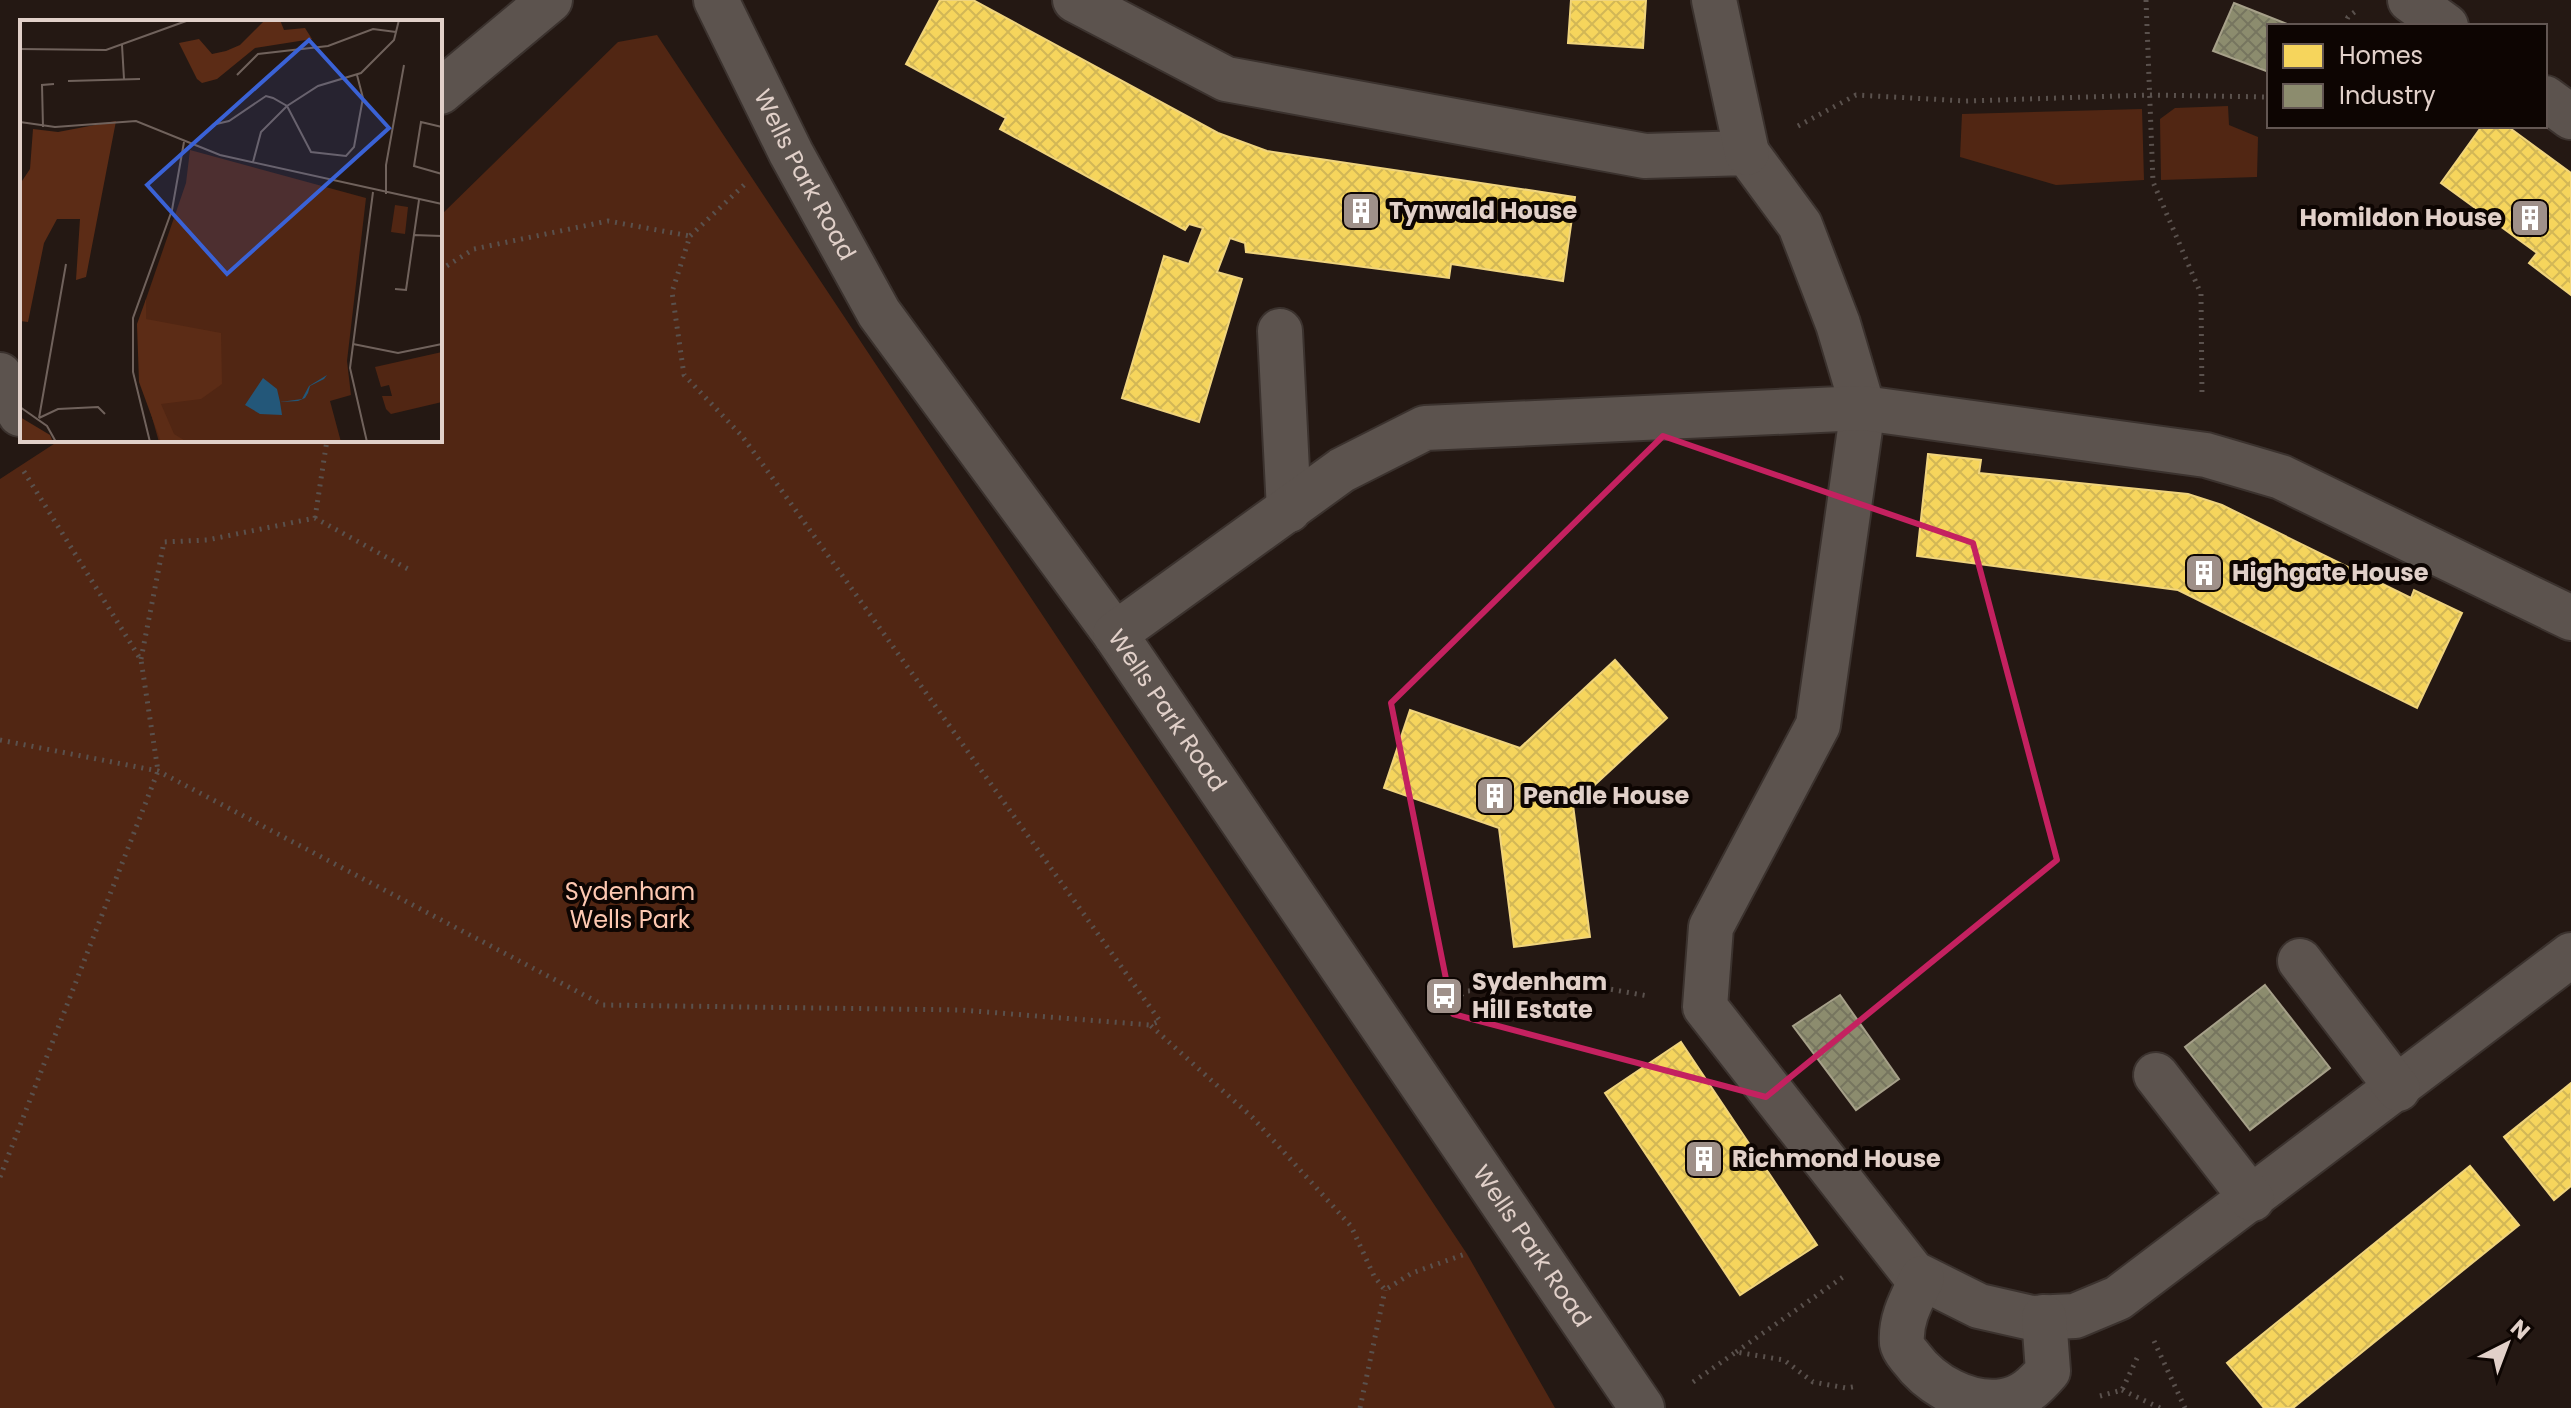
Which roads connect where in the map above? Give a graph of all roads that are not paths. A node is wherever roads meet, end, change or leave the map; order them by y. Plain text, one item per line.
1 (550, 0) edge
2 (716, 0) edge
3 (1075, 0) edge
4 (1714, 0) edge
5 (2410, 0) edge
6 (2443, 24) edge
7 (442, 90) edge
8 (2547, 99) edge
9 (2571, 117) edge
10 (1747, 153) junction
11 (1280, 331) dead end
12 (0, 375) edge
13 (1863, 408) junction
14 (14, 418) edge
15 (1289, 510) junction
16 (2571, 618) edge
17 (1115, 634) junction
18 (2571, 955) edge
19 (2300, 961) dead end
20 (2156, 1075) dead end
21 (2398, 1089) junction
22 (2252, 1199) junction
23 (1922, 1278) junction
24 (2044, 1317) junction
25 (1642, 1408) edge

1 - 7 street
2 - 17 street, Wells Park Road
3 - 10 street
4 - 10 street
5 - 6 street
8 - 9 street
10 - 13 street
11 - 15 street
12 - 14 street
13 - 15 street
13 - 16 street
13 - 23 street
15 - 17 street
17 - 25 street, Wells Park Road
18 - 21 street
19 - 21 street
20 - 22 street
21 - 22 street
22 - 24 street
23 - 24 street
23 - 24 street

